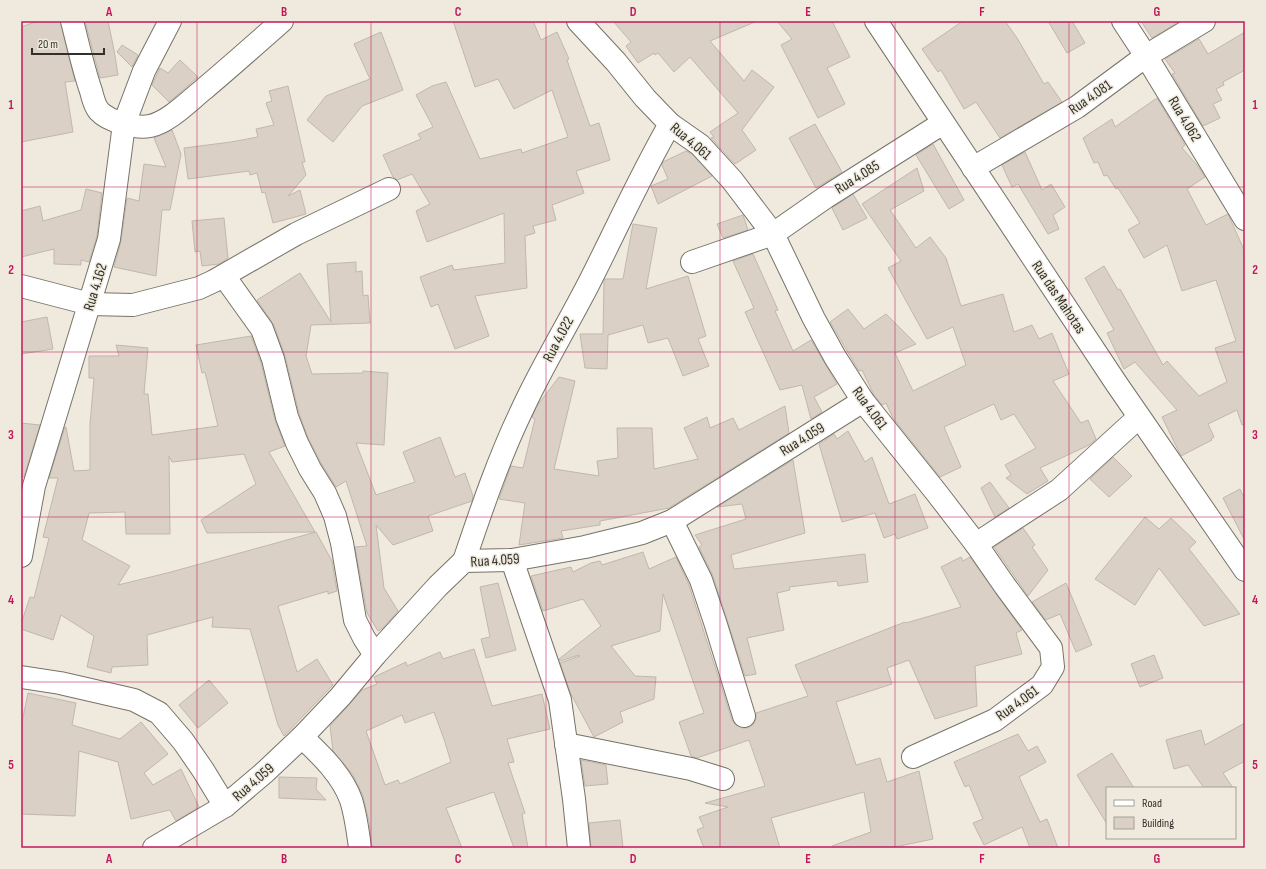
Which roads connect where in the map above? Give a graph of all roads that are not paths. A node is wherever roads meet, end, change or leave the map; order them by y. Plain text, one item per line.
1 (72, 21) edge
2 (170, 21) edge
3 (282, 21) edge
4 (578, 21) edge
5 (876, 21) edge
6 (1123, 21) edge
7 (1204, 21) edge
8 (1146, 56) junction
9 (943, 123) junction
10 (124, 124) junction
11 (670, 124) junction
12 (973, 168) junction
13 (389, 190) dead end
14 (1245, 219) edge
15 (773, 234) junction
16 (692, 262) dead end
17 (224, 276) junction
18 (21, 286) edge
19 (90, 304) junction
20 (863, 401) junction
21 (1139, 417) junction
22 (672, 521) junction
23 (976, 544) junction
24 (21, 556) edge
25 (512, 560) junction
26 (464, 561) junction
27 (1245, 570) edge
28 (375, 655) junction
29 (21, 677) edge
30 (744, 716) dead end
31 (302, 737) junction
32 (566, 744) junction
33 (913, 757) dead end
34 (723, 779) dead end
35 (225, 806) junction
36 (154, 848) edge
37 (360, 848) edge
38 (579, 848) edge

1 - 10 street
2 - 10 street, Rua 4.162
3 - 10 street
4 - 11 street, Rua 4.061
5 - 9 street, Rua das Mahotas
6 - 8 street, Rua 4.062
7 - 8 street, Rua 4.081
8 - 12 street, Rua 4.081
8 - 14 street, Rua 4.062
9 - 12 street, Rua das Mahotas
9 - 15 street, Rua 4.085
10 - 19 street, Rua 4.162
11 - 15 street, Rua 4.061
11 - 26 street, Rua 4.022
12 - 21 street, Rua das Mahotas
13 - 17 street
15 - 16 street, Rua 4.085
15 - 20 street, Rua 4.061
17 - 19 street
17 - 28 street
18 - 19 street
19 - 24 street, Rua 4.162
20 - 22 street, Rua 4.059
20 - 23 street, Rua 4.061
21 - 23 street
21 - 27 street, Rua das Mahotas
22 - 25 street, Rua 4.059
22 - 30 street
23 - 33 street, Rua 4.061
25 - 26 street, Rua 4.059
25 - 32 street
26 - 28 street, Rua 4.059
28 - 31 street, Rua 4.059
29 - 35 street
31 - 35 street, Rua 4.059
31 - 37 street
32 - 34 street
32 - 38 street
35 - 36 street, Rua 4.059

